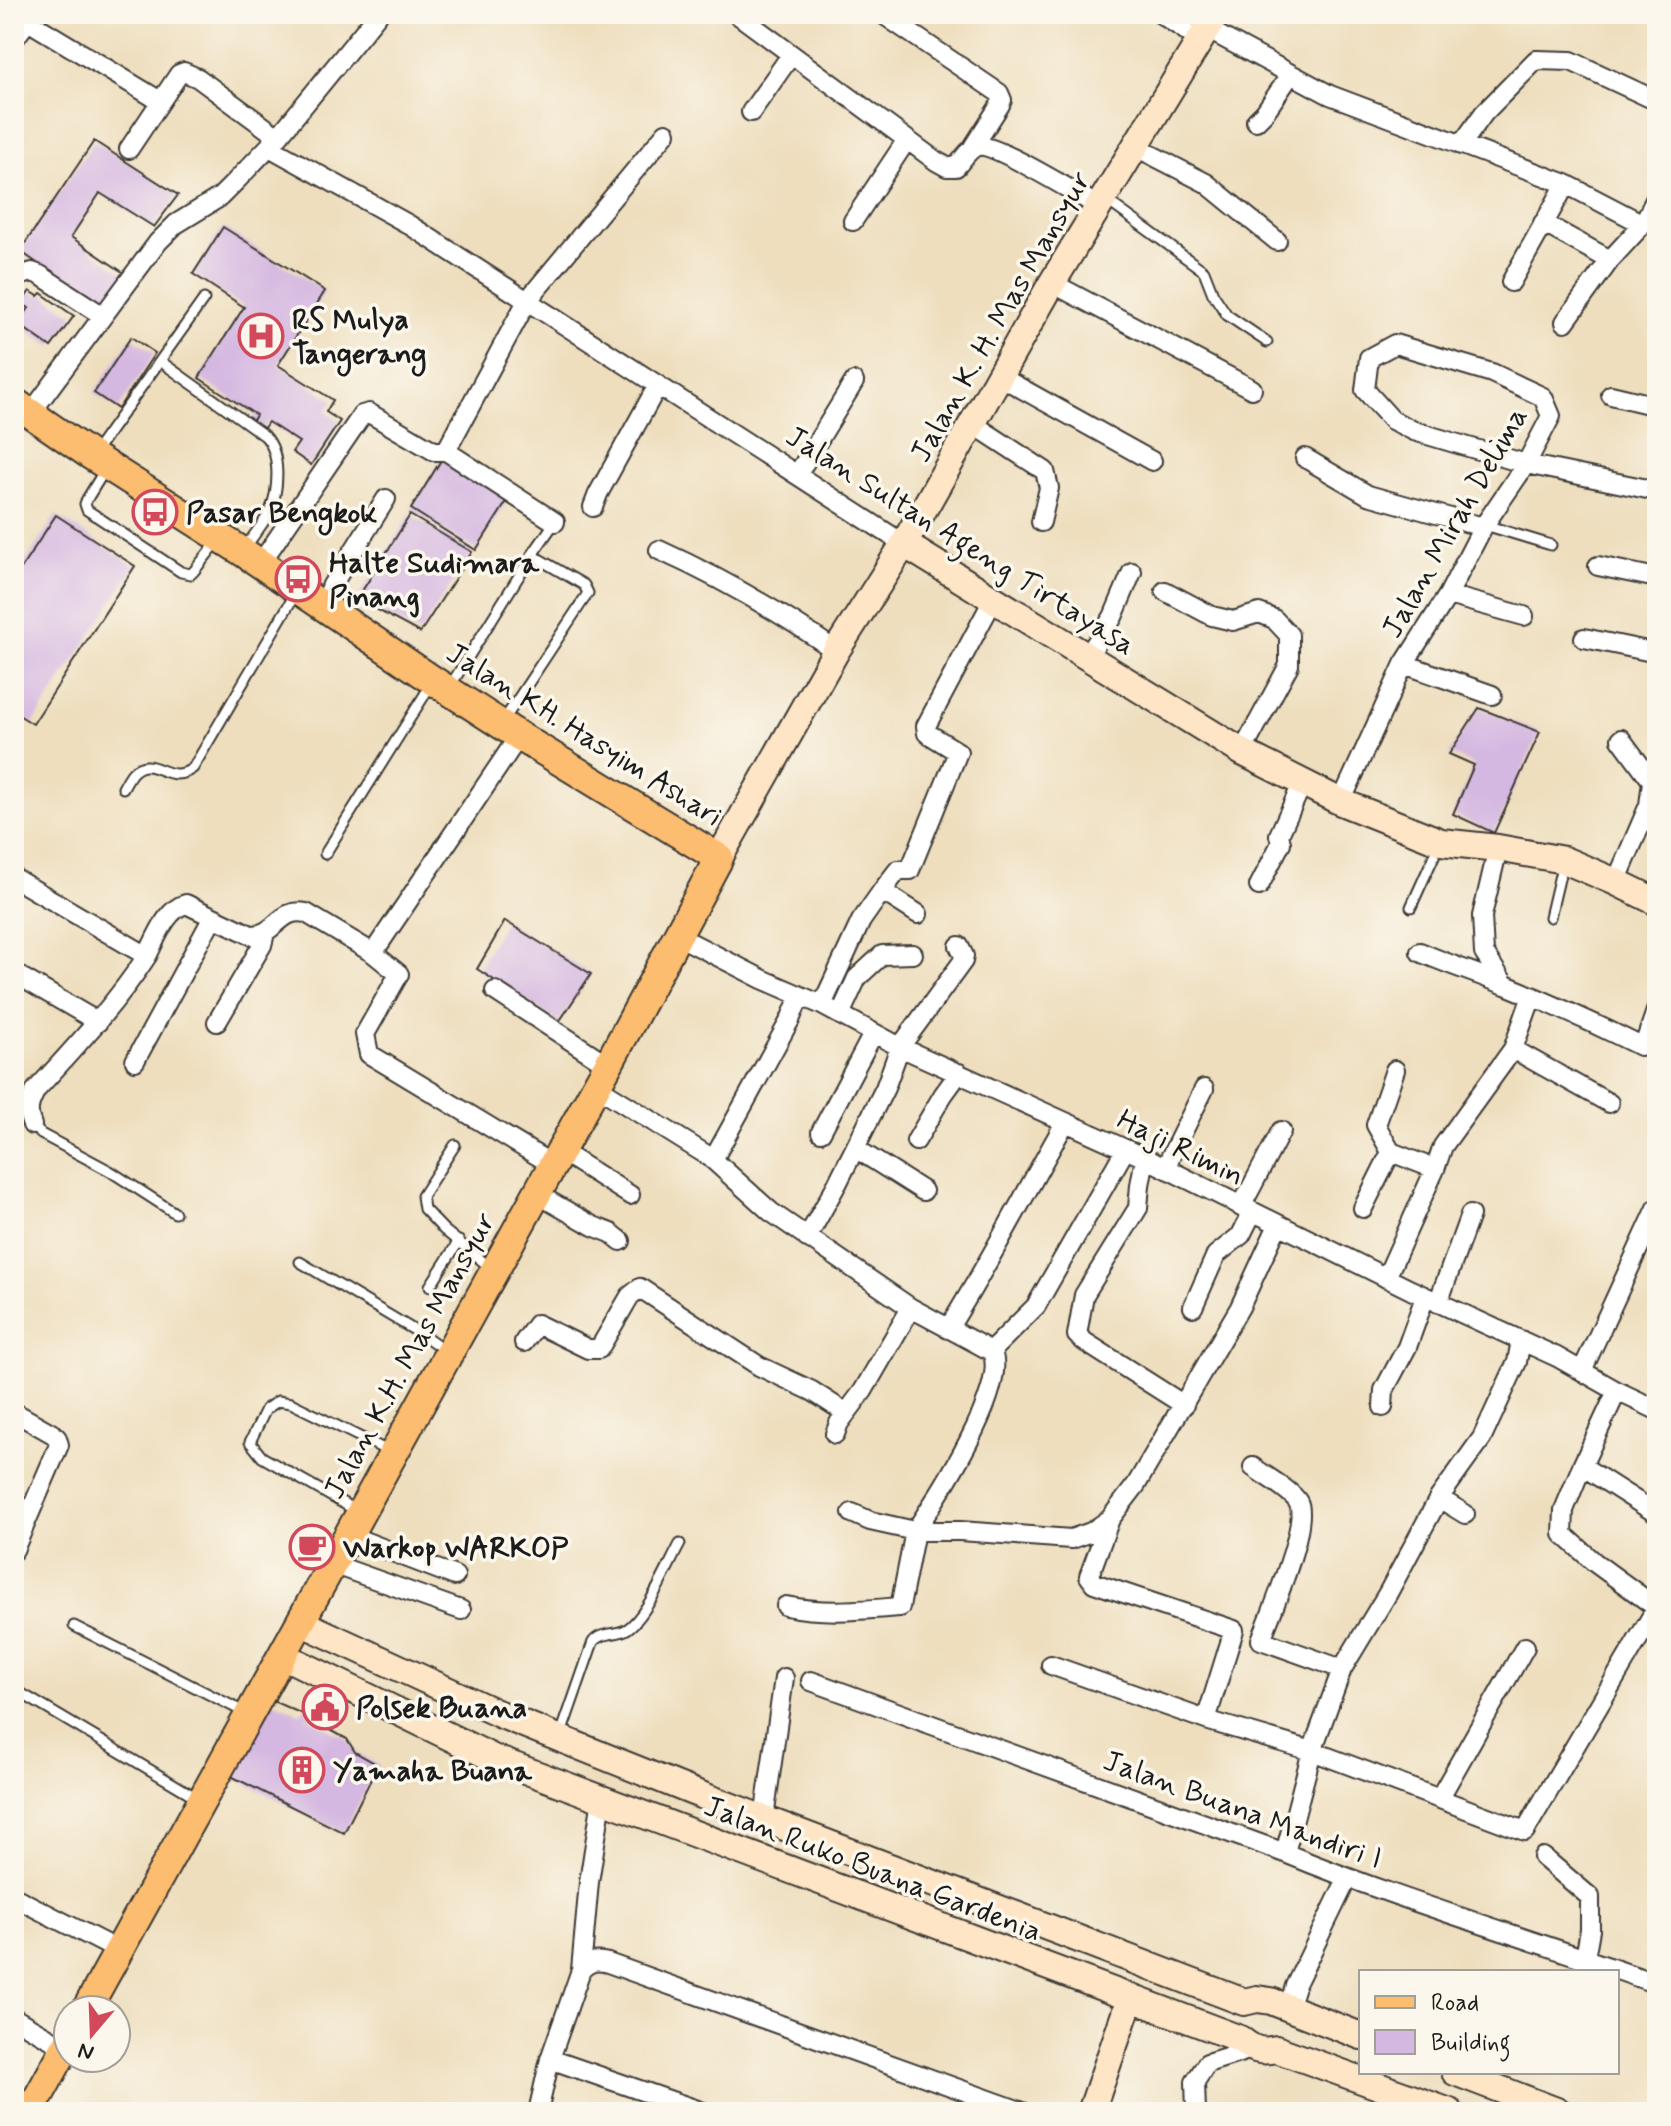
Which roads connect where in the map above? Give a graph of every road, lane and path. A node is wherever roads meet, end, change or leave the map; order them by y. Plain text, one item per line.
1 (378, 14) edge
2 (737, 14) edge
3 (1161, 14) edge
4 (887, 17) dead end
5 (31, 18) edge
6 (1208, 28) edge
7 (14, 39) edge
8 (791, 55) junction
9 (1291, 74) junction
10 (160, 101) junction
11 (1657, 101) edge
12 (751, 112) dead end
13 (1256, 121) dead end
14 (666, 133) dead end
15 (906, 141) junction
16 (274, 142) junction
17 (1461, 145) junction
18 (973, 147) junction
19 (1136, 147) junction
20 (129, 149) dead end
21 (1566, 184) junction
22 (1657, 196) edge
23 (1102, 203) junction
24 (853, 221) dead end
25 (1543, 223) junction
26 (1643, 224) junction
27 (1277, 241) dead end
28 (1610, 260) junction
29 (1511, 282) dead end
30 (14, 283) edge
31 (1052, 283) junction
32 (204, 299) dead end
33 (527, 301) junction
34 (103, 316) junction
35 (1565, 322) dead end
36 (1267, 342) dead end
37 (160, 361) junction
38 (999, 376) junction
39 (854, 382) dead end
40 (658, 385) junction
41 (1252, 389) dead end
42 (1611, 395) dead end
43 (1657, 406) edge
44 (23, 408) edge
45 (973, 424) junction
46 (446, 451) junction
47 (1305, 458) dead end
48 (100, 461) junction
49 (1152, 461) dead end
50 (1526, 464) junction
51 (797, 475) junction
52 (1657, 491) edge
53 (386, 499) dead end
54 (593, 507) dead end
55 (555, 522) joint
56 (1041, 522) dead end
57 (1484, 526) junction
58 (904, 544) junction
59 (1551, 545) dead end
60 (659, 550) dead end
61 (241, 551) junction
62 (532, 555) junction
63 (1598, 566) dead end
64 (1132, 572) dead end
65 (1657, 578) edge
66 (298, 588) junction
67 (1165, 591) dead end
68 (1448, 595) junction
69 (993, 600) junction
70 (324, 606) junction
71 (1524, 616) dead end
72 (1584, 638) dead end
73 (836, 651) junction
74 (1657, 653) edge
75 (1087, 657) junction
76 (1404, 664) junction
77 (441, 685) junction
78 (1492, 695) dead end
79 (510, 730) junction
80 (1621, 739) dead end
81 (1242, 752) junction
82 (1303, 782) junction
83 (123, 788) dead end
84 (1341, 802) junction
85 (1441, 842) junction
86 (1498, 848) junction
87 (325, 854) dead end
88 (719, 858) junction
89 (1564, 860) junction
90 (14, 878) edge
91 (1616, 882) junction
92 (1259, 886) dead end
93 (882, 891) junction
94 (1657, 902) edge
95 (1411, 907) dead end
96 (918, 914) dead end
97 (213, 917) junction
98 (1550, 917) dead end
99 (265, 933) junction
100 (678, 936) junction
101 (959, 946) dead end
102 (1420, 952) dead end
103 (373, 953) junction
104 (913, 954) dead end
105 (147, 956) junction
106 (14, 973) edge
107 (1505, 985) junction
108 (495, 991) dead end
109 (800, 996) junction
110 (1532, 996) junction
111 (822, 1005) junction
112 (1657, 1008) edge
113 (840, 1015) junction
114 (98, 1022) junction
115 (217, 1022) dead end
116 (873, 1034) junction
117 (900, 1047) junction
118 (1513, 1049) junction
119 (135, 1061) dead end
120 (1395, 1070) dead end
121 (959, 1073) junction
122 (602, 1075) junction
123 (1204, 1089) dead end
124 (1609, 1103) dead end
125 (1065, 1123) junction
126 (32, 1125) joint
127 (1281, 1131) dead end
128 (821, 1132) dead end
129 (916, 1141) dead end
130 (455, 1145) dead end
131 (855, 1148) junction
132 (1125, 1150) junction
133 (1391, 1152) junction
134 (556, 1158) junction
135 (1145, 1158) junction
136 (713, 1160) junction
137 (1165, 1168) junction
138 (1435, 1169) junction
139 (923, 1191) dead end
140 (537, 1194) junction
141 (630, 1195) dead end
142 (1363, 1208) dead end
143 (1657, 1208) edge
144 (1246, 1210) junction
145 (175, 1213) dead end
146 (1470, 1215) dead end
147 (1278, 1225) junction
148 (807, 1238) junction
149 (459, 1241) junction
150 (621, 1241) dead end
151 (300, 1262) dead end
152 (494, 1270) junction
153 (1386, 1278) junction
154 (430, 1286) dead end
155 (1431, 1300) junction
156 (1193, 1307) dead end
157 (911, 1308) junction
158 (948, 1329) junction
159 (1521, 1340) junction
160 (524, 1342) dead end
161 (991, 1351) junction
162 (449, 1353) junction
163 (1582, 1371) junction
164 (1617, 1391) junction
165 (1184, 1405) junction
166 (1383, 1407) dead end
167 (1657, 1410) edge
168 (14, 1412) edge
169 (846, 1413) junction
170 (835, 1434) dead end
171 (393, 1454) junction
172 (1582, 1466) junction
173 (1253, 1467) dead end
174 (1439, 1498) junction
175 (852, 1513) dead end
176 (1465, 1514) dead end
177 (1657, 1514) edge
178 (1110, 1519) junction
179 (354, 1524) junction
180 (915, 1531) junction
181 (680, 1544) dead end
182 (14, 1550) edge
183 (332, 1564) junction
184 (455, 1576) dead end
185 (786, 1606) dead end
186 (1657, 1608) edge
187 (461, 1610) dead end
188 (300, 1622) junction
189 (74, 1626) dead end
190 (347, 1644) junction
191 (1525, 1647) dead end
192 (282, 1655) junction
193 (1051, 1665) dead end
194 (1342, 1669) junction
195 (784, 1678) dead end
196 (335, 1681) junction
197 (811, 1681) dead end
198 (14, 1689) edge
199 (249, 1715) junction
200 (1206, 1720) junction
201 (560, 1737) junction
202 (1312, 1751) junction
203 (693, 1792) junction
204 (1440, 1797) junction
205 (602, 1799) junction
206 (202, 1801) junction
207 (764, 1818) junction
208 (680, 1829) junction
209 (1285, 1853) junction
210 (1543, 1857) dead end
211 (1347, 1879) junction
212 (14, 1897) edge
213 (1013, 1914) junction
214 (1000, 1950) junction
215 (119, 1951) junction
216 (1585, 1958) junction
217 (581, 1970) junction
218 (1618, 1970) edge
219 (1619, 1970) edge
220 (1657, 1984) edge
221 (95, 1994) edge
222 (1130, 1999) junction
223 (1288, 2008) junction
224 (14, 2018) edge
225 (1359, 2035) edge
226 (52, 2037) edge
227 (1264, 2049) junction
228 (550, 2059) junction
229 (52, 2072) edge
230 (1460, 2074) edge
231 (30, 2112) edge
232 (538, 2112) edge
233 (703, 2112) edge
234 (1023, 2112) edge
235 (1091, 2112) edge
236 (1196, 2112) edge
237 (1450, 2112) edge
238 (1559, 2112) edge

1 - 16 street
2 - 8 street
3 - 6 street
4 - 18 street
5 - 7 street
5 - 10 street
6 - 9 street
6 - 19 street, Jalan K. H. Mas Mansyur
8 - 12 street
8 - 15 street
9 - 13 street
9 - 17 street
10 - 16 street, Jalan Sultan Ageng Tirtayasa
10 - 20 street
11 - 17 street
14 - 33 street
15 - 18 street
15 - 24 street
16 - 33 street, Jalan Sultan Ageng Tirtayasa
16 - 34 street
17 - 21 street
18 - 23 street
19 - 23 street, Jalan K. H. Mas Mansyur
19 - 27 street
21 - 25 street
21 - 26 street
22 - 26 street
23 - 31 street, Jalan K. H. Mas Mansyur
23 - 36 lane
25 - 28 street
25 - 29 street
26 - 28 street
28 - 35 street
30 - 34 street
31 - 38 street, Jalan K. H. Mas Mansyur
31 - 41 street
32 - 37 lane
33 - 40 street, Jalan Sultan Ageng Tirtayasa
33 - 46 street
34 - 44 street
37 - 48 lane
37 - 61 lane
38 - 45 street, Jalan K. H. Mas Mansyur
38 - 49 street
39 - 51 street
40 - 51 street, Jalan Sultan Ageng Tirtayasa
40 - 54 street
42 - 43 street
44 - 48 main road, Jalan KH. Hasyim Ashari
45 - 56 street
45 - 58 street, Jalan K. H. Mas Mansyur
46 - 55 street
46 - 61 street
47 - 57 street
48 - 61 main road, Jalan KH. Hasyim Ashari
48 - 61 lane
50 - 50 street, Jalan Mirah Delima
50 - 52 street
50 - 57 street, Jalan Mirah Delima
51 - 58 street, Jalan Sultan Ageng Tirtayasa
53 - 70 street
55 - 62 lane
57 - 59 lane
57 - 68 street, Jalan Mirah Delima
58 - 69 street, Jalan Sultan Ageng Tirtayasa
58 - 73 street, Jalan K. H. Mas Mansyur
60 - 73 street
61 - 66 main road, Jalan KH. Hasyim Ashari
62 - 77 lane
62 - 79 lane
63 - 65 street
64 - 75 street
66 - 70 main road, Jalan KH. Hasyim Ashari
66 - 83 lane
67 - 81 street
68 - 71 street
68 - 76 street, Jalan Mirah Delima
69 - 75 street, Jalan Sultan Ageng Tirtayasa
69 - 93 street
70 - 77 main road, Jalan KH. Hasyim Ashari
72 - 74 street
73 - 88 street, Jalan K. H. Mas Mansyur
75 - 81 street, Jalan Sultan Ageng Tirtayasa
76 - 78 street
76 - 84 street, Jalan Mirah Delima
77 - 79 main road, Jalan KH. Hasyim Ashari
77 - 87 lane
79 - 88 main road, Jalan KH. Hasyim Ashari
79 - 103 street
80 - 91 street
81 - 82 street, Jalan Sultan Ageng Tirtayasa
82 - 84 street, Jalan Sultan Ageng Tirtayasa
82 - 92 street
84 - 85 street, Jalan Sultan Ageng Tirtayasa
85 - 86 street, Jalan Sultan Ageng Tirtayasa
85 - 95 lane
86 - 89 street, Jalan Sultan Ageng Tirtayasa
86 - 107 street
88 - 100 main road, Jalan K.H. Mas Mansyur
89 - 91 street, Jalan Sultan Ageng Tirtayasa
89 - 98 lane
90 - 105 street
91 - 94 street, Jalan Sultan Ageng Tirtayasa
93 - 96 street
93 - 111 street
97 - 99 street
97 - 105 street
97 - 119 street
99 - 103 street
99 - 115 street
100 - 109 street, Haji Rimin
100 - 122 main road, Jalan K.H. Mas Mansyur
101 - 117 street
102 - 107 street
103 - 134 street
104 - 113 street
105 - 114 street
106 - 114 street
107 - 110 street
108 - 122 street
109 - 111 street, Haji Rimin
109 - 136 street
110 - 112 street
110 - 118 street
111 - 113 street, Haji Rimin
113 - 116 street, Haji Rimin
114 - 126 street
116 - 117 street, Haji Rimin
116 - 128 street
117 - 121 street, Haji Rimin
117 - 131 street
118 - 124 street
118 - 138 street
120 - 133 street
121 - 125 street, Haji Rimin
121 - 129 street
122 - 134 main road, Jalan K.H. Mas Mansyur
122 - 136 street
123 - 137 street
125 - 132 street, Haji Rimin
125 - 158 street
126 - 145 lane
127 - 144 street
130 - 149 lane
131 - 139 street
131 - 148 street
132 - 135 street, Haji Rimin
132 - 161 street
133 - 138 street
133 - 142 street
134 - 140 main road, Jalan K.H. Mas Mansyur
134 - 141 street
135 - 137 street, Haji Rimin
135 - 165 street
136 - 148 street
137 - 144 street, Haji Rimin
138 - 153 street
140 - 150 street
140 - 152 main road, Jalan K.H. Mas Mansyur
143 - 163 street
144 - 147 street, Haji Rimin
144 - 156 street
146 - 155 street
147 - 153 street, Haji Rimin
147 - 165 street
148 - 157 street
149 - 152 lane
149 - 154 lane
151 - 162 lane
152 - 162 main road, Jalan K.H. Mas Mansyur
153 - 155 street, Haji Rimin
155 - 159 street, Haji Rimin
155 - 166 street
157 - 158 street
157 - 169 street
158 - 161 street
159 - 163 street, Haji Rimin
159 - 174 street
160 - 169 street
161 - 180 street
162 - 171 main road, Jalan K.H. Mas Mansyur
163 - 164 street, Haji Rimin
164 - 167 street, Haji Rimin
164 - 172 street
165 - 178 street
168 - 182 street
169 - 170 street
171 - 179 main road, Jalan K.H. Mas Mansyur
171 - 179 lane
172 - 177 street
172 - 186 street
173 - 194 street
174 - 176 street
174 - 194 street
175 - 180 street
178 - 180 street
178 - 200 street
179 - 183 main road, Jalan K.H. Mas Mansyur
179 - 184 street
180 - 185 street
181 - 201 lane
183 - 187 street
183 - 188 main road, Jalan K.H. Mas Mansyur
186 - 204 street
188 - 190 street, Jalan Ruko Buana Gardenia
188 - 192 main road, Jalan K.H. Mas Mansyur
189 - 199 lane
190 - 196 street
190 - 201 street, Jalan Ruko Buana Gardenia
191 - 204 street
192 - 196 street, Jalan Ruko Buana Gardenia
192 - 199 main road, Jalan K.H. Mas Mansyur
193 - 200 street
194 - 202 street
195 - 207 street
196 - 205 street, Jalan Ruko Buana Gardenia
197 - 209 street, Jalan Buana Mandiri I
198 - 206 lane
199 - 206 main road, Jalan K.H. Mas Mansyur
200 - 202 street
201 - 203 street, Jalan Ruko Buana Gardenia
202 - 204 street
202 - 209 street
203 - 207 street, Jalan Ruko Buana Gardenia
203 - 208 street
205 - 208 street, Jalan Ruko Buana Gardenia
205 - 217 street
206 - 215 main road, Jalan K.H. Mas Mansyur
207 - 213 street, Jalan Ruko Buana Gardenia
208 - 214 street, Jalan Ruko Buana Gardenia
209 - 211 street, Jalan Buana Mandiri I
210 - 216 street
211 - 216 street, Jalan Buana Mandiri I
211 - 223 street
212 - 215 street
213 - 214 street
213 - 223 street, Jalan Ruko Buana Gardenia
214 - 222 street, Jalan Ruko Buana Gardenia
215 - 221 main road, Jalan K.H. Mas Mansyur
216 - 218 street, Jalan Buana Mandiri I
217 - 228 street
217 - 234 street
219 - 220 street, Jalan Buana Mandiri I
222 - 227 street, Jalan Ruko Buana Gardenia
222 - 235 street
223 - 225 street, Jalan Ruko Buana Gardenia
223 - 227 street
224 - 226 street
227 - 236 street
227 - 237 street, Jalan Ruko Buana Gardenia
228 - 232 street
228 - 233 street
229 - 231 main road
230 - 238 street

